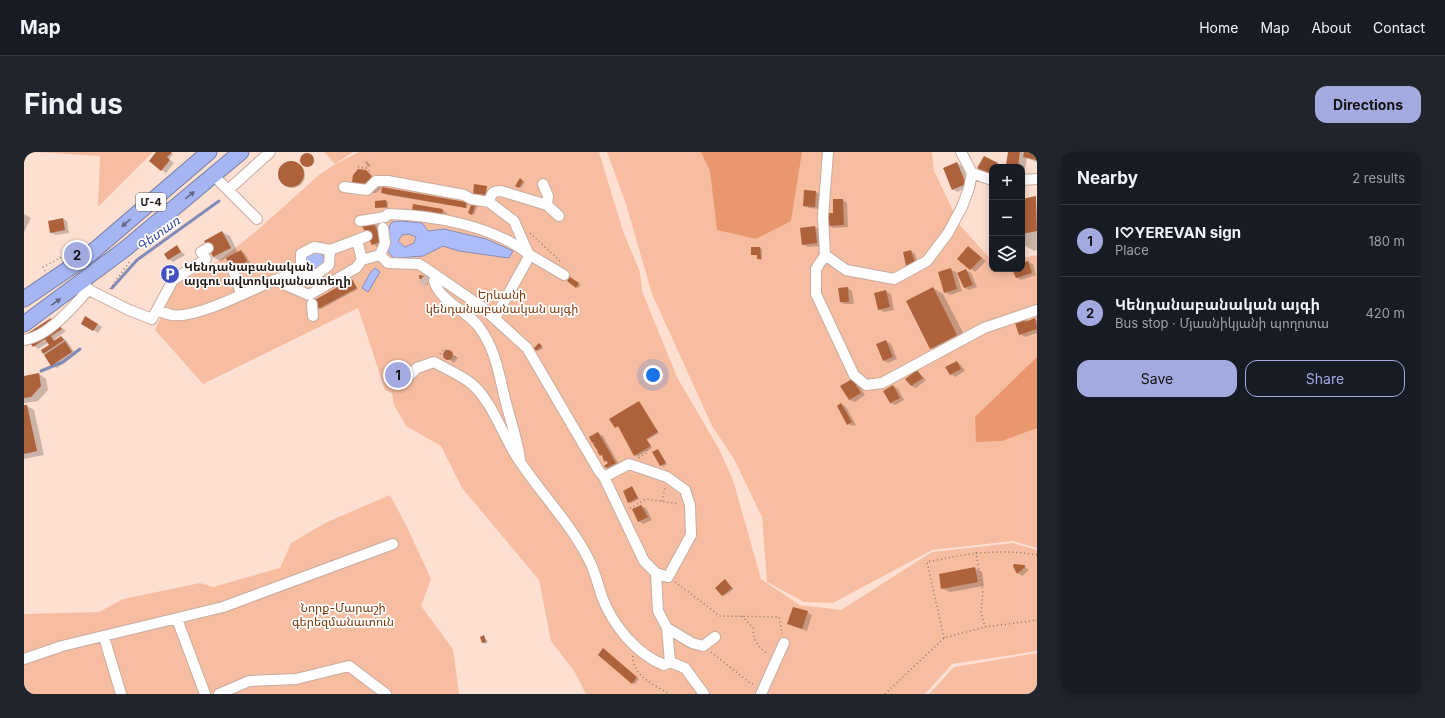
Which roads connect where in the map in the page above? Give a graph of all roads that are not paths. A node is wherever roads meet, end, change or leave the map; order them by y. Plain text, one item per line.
1 (209, 152) edge
2 (241, 152) edge
3 (270, 152) edge
4 (828, 152) edge
5 (961, 152) edge
6 (972, 173) junction
7 (214, 176) junction
8 (989, 179) edge
9 (1037, 179) edge
10 (1025, 180) edge
11 (543, 184) dead end
12 (344, 187) dead end
13 (228, 190) junction
14 (489, 202) junction
15 (547, 204) junction
16 (559, 216) dead end
17 (385, 217) junction
18 (258, 218) dead end
19 (360, 221) dead end
20 (367, 236) dead end
21 (357, 240) junction
22 (208, 248) dead end
23 (330, 250) junction
24 (529, 254) junction
25 (825, 255) junction
26 (382, 257) junction
27 (362, 262) junction
28 (323, 270) junction
29 (301, 272) junction
30 (234, 273) dead end
31 (564, 276) road end
32 (274, 280) junction
33 (334, 285) junction
34 (84, 287) junction
35 (241, 294) junction
36 (24, 299) edge
37 (312, 301) junction
38 (482, 307) junction
39 (158, 310) junction
40 (1037, 310) edge
41 (313, 316) dead end
42 (495, 318) junction
43 (24, 324) edge
44 (24, 340) edge
45 (410, 375) dead end
46 (520, 463) junction
47 (604, 477) junction
48 (393, 544) dead end
49 (656, 573) junction
50 (177, 619) junction
51 (668, 628) junction
52 (104, 637) junction
53 (715, 638) dead end
54 (784, 643) road end
55 (24, 659) edge
56 (670, 662) junction
57 (759, 690) edge
58 (121, 694) edge
59 (205, 694) edge
60 (219, 694) edge
61 (386, 694) edge
62 (704, 694) edge

1 -> 36 highway, Մ-4
2 - 7 highway, Մ-4
3 - 13 street
4 - 25 street
5 - 6 street
6 - 8 street
6 - 25 street
7 - 13 street
34 -> 7 highway, Մ-4
9 - 10 street
11 - 15 street
12 - 14 street
13 - 18 street
14 - 15 street
14 - 24 street
15 - 16 street
17 - 19 street
17 - 24 street
17 - 26 street
20 - 21 street
21 - 23 street
21 - 27 street
22 - 39 street
23 - 28 street
23 - 29 street
24 - 31 street
24 - 42 street
25 - 40 street
26 - 27 street
26 - 27 street
26 - 38 street
27 - 33 street
28 - 29 street
28 - 33 street
29 - 32 street
30 - 35 street
32 - 35 street
32 - 37 street
33 - 37 street
34 - 39 street
43 -> 34 highway, Մ-4
34 - 44 street
35 - 39 street
37 - 41 street
38 - 42 street
38 - 46 street
42 - 47 street
45 - 46 street
46 - 56 street
47 - 49 street
47 - 49 street
48 - 50 street
49 - 51 street
50 - 52 street
50 - 59 street
51 - 53 street
51 - 56 street
52 - 55 street
52 - 58 street
54 - 57 street
56 - 62 street
60 - 61 street

